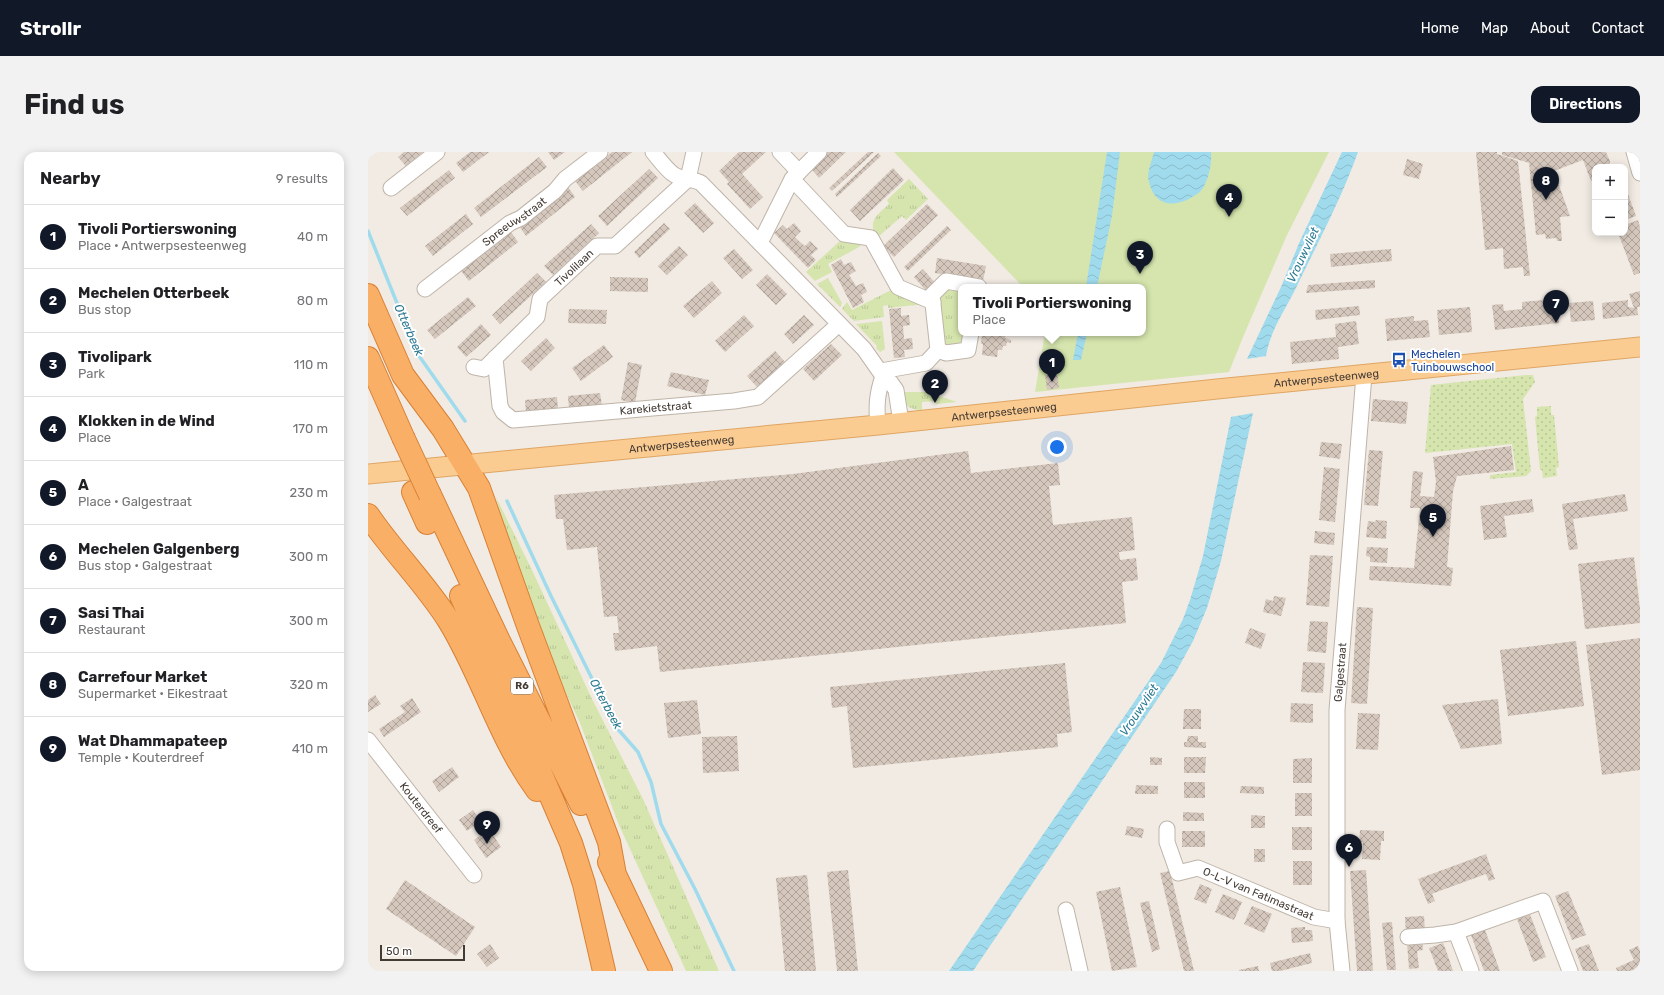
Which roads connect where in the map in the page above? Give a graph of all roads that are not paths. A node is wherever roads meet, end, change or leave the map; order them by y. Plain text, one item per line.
1 (437, 152) edge
2 (600, 152) edge
3 (653, 152) edge
4 (694, 152) edge
5 (780, 152) edge
6 (819, 152) edge
7 (1634, 152) edge
8 (1640, 173) edge
9 (795, 176) junction
10 (695, 181) junction
11 (391, 188) dead end
12 (760, 243) junction
13 (962, 284) edge
14 (425, 289) dead end
15 (368, 295) edge
16 (933, 302) junction
17 (838, 324) junction
18 (970, 336) edge
19 (1640, 347) edge
20 (938, 350) junction
21 (368, 358) edge
22 (495, 358) junction
23 (474, 367) dead end
24 (882, 373) junction
25 (1364, 375) junction
26 (368, 393) edge
27 (900, 422) junction
28 (878, 425) junction
29 (396, 439) junction
30 (464, 464) junction
31 (368, 474) edge
32 (421, 494) junction
33 (368, 515) edge
34 (368, 740) edge
35 (565, 828) junction
36 (1167, 829) dead end
37 (474, 875) dead end
38 (615, 875) junction
39 (1066, 910) dead end
40 (1337, 922) junction
41 (1456, 932) junction
42 (1408, 937) dead end
43 (604, 971) edge
44 (661, 971) edge
45 (1080, 971) edge
46 (1342, 971) edge
47 (1471, 971) edge
48 (1570, 971) edge

1 - 11 street
2 - 14 street, Spreeuwstraat
3 - 10 street
4 - 10 street
5 - 9 street
6 - 9 street
7 - 8 street
9 - 12 street
9 - 16 street
10 - 12 street
10 - 22 street, Tivolilaan
12 - 17 street
13 - 16 street
15 - 30 highway
16 - 20 street
17 - 22 street, Karekietstraat
17 - 24 street
18 - 20 street
19 - 25 main road, Antwerpsesteenweg
20 - 24 street
21 - 29 highway, R6
22 - 23 street, Tivolilaan
24 - 27 street
24 - 28 street
25 - 27 main road, Antwerpsesteenweg
25 - 40 street, Galgestraat
26 - 29 highway, R6
27 - 28 main road, Antwerpsesteenweg
28 - 30 main road, Antwerpsesteenweg
29 - 32 highway, R6, bridge
30 - 31 main road, Antwerpsesteenweg
30 - 38 highway
32 - 35 highway, R6
32 - 38 highway, R6
33 - 35 highway
34 - 37 street, Kouterdreef
35 - 43 highway, R6
36 - 40 street, O-L-V van Fatimastraat
38 - 44 highway, R6
39 - 45 street
40 - 46 street, Galgestraat
41 - 42 street
41 - 47 street
41 - 48 street

